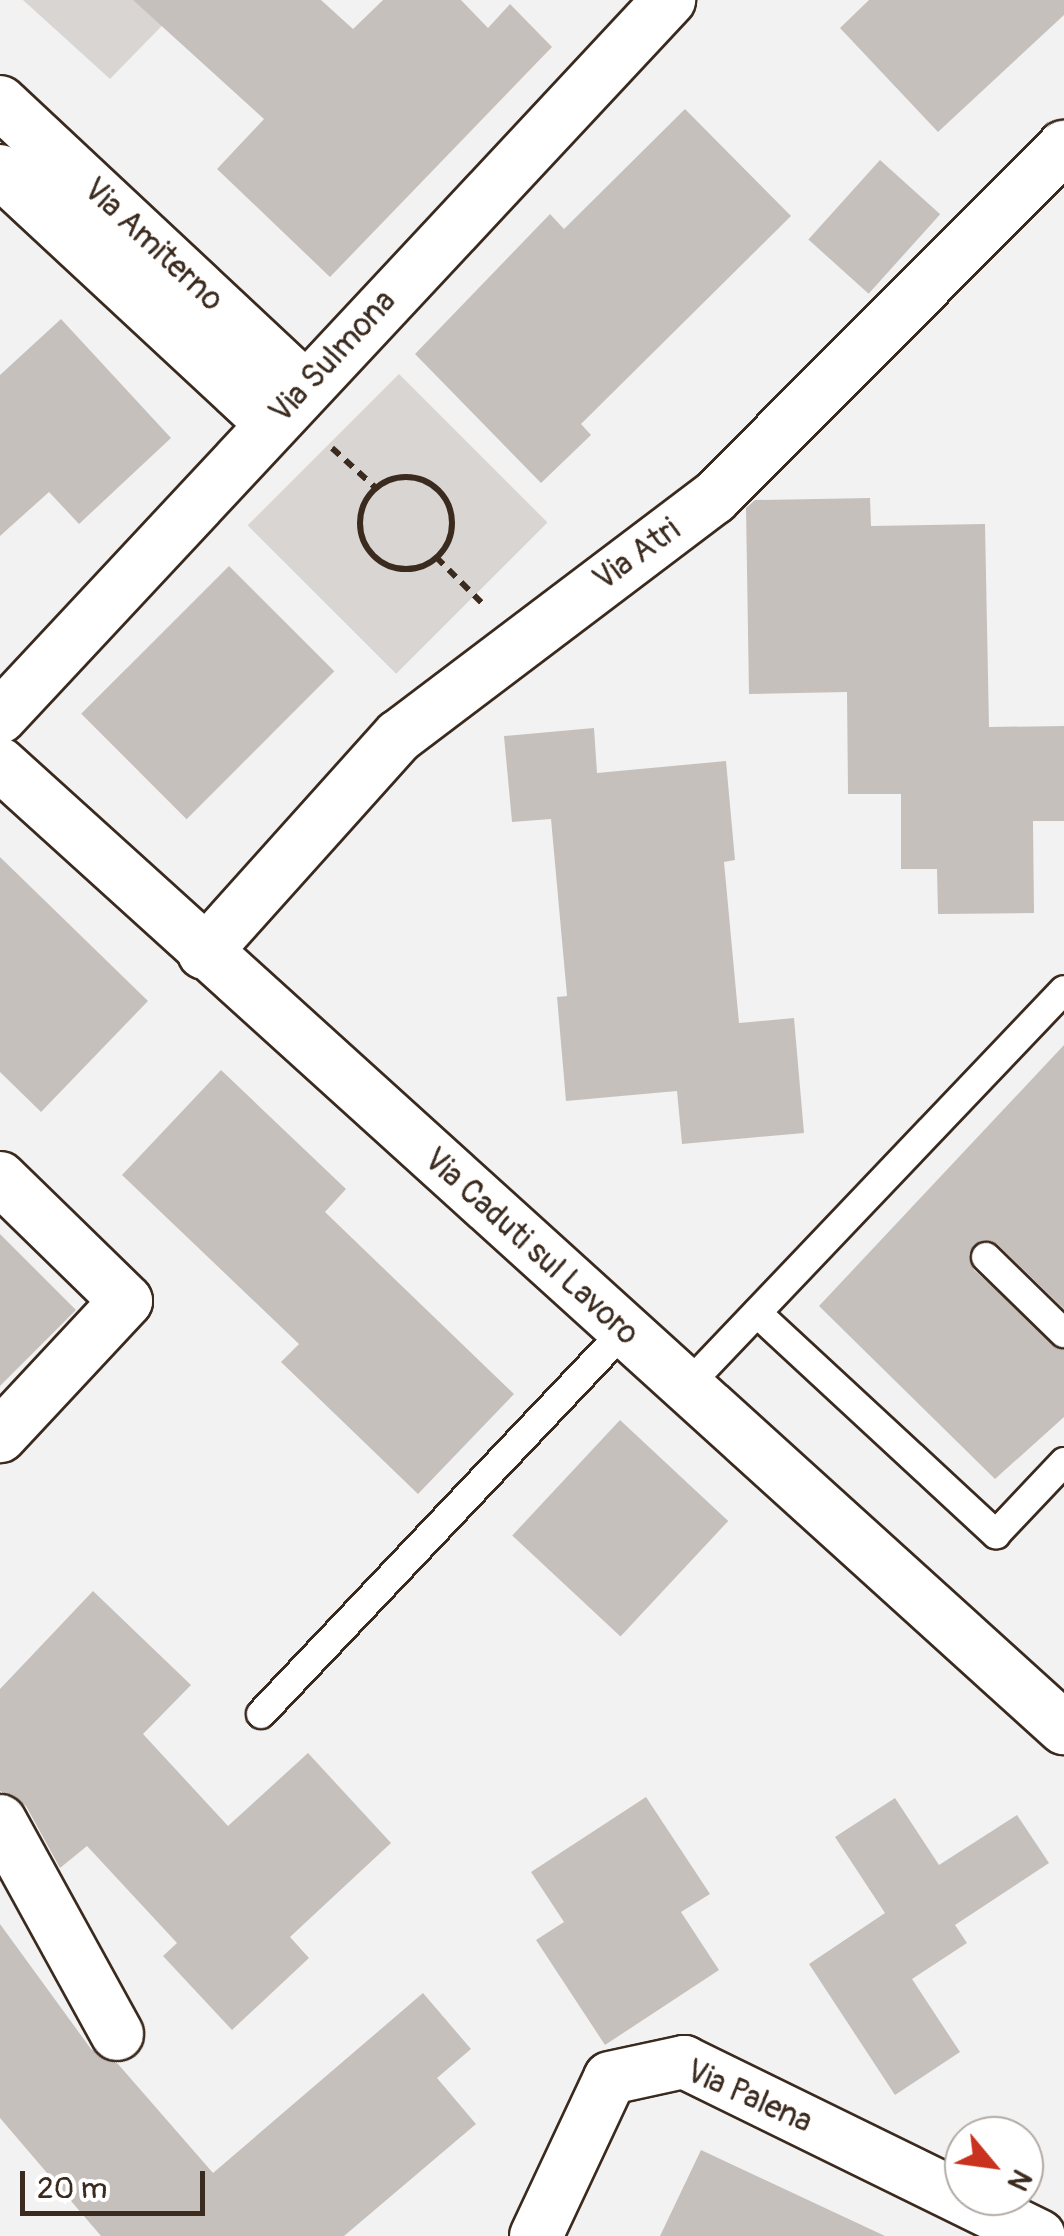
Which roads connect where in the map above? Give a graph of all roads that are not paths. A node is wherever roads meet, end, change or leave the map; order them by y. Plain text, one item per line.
1 (669, 0) edge
2 (0, 102) edge
3 (1064, 148) edge
4 (0, 171) edge
5 (288, 405) junction
6 (0, 717) edge
7 (0, 764) edge
8 (204, 953) junction
9 (1064, 990) edge
10 (0, 1178) edge
11 (986, 1257) dead end
12 (757, 1312) junction
13 (624, 1331) junction
14 (1064, 1333) edge
15 (686, 1387) junction
16 (0, 1436) edge
17 (1064, 1462) edge
18 (261, 1714) dead end
19 (1064, 1728) edge
20 (0, 1821) edge
21 (116, 2034) dead end
22 (536, 2236) edge
23 (1039, 2236) edge

1 - 5 street, Via Sulmona
2 - 5 street, Via Amiterno
3 - 8 street, Via Atri
4 - 5 street, Via Amiterno
5 - 6 street, Via Sulmona
7 - 8 street, Via Caduti sul Lavoro
8 - 13 street, Via Caduti sul Lavoro
9 - 12 lane
10 - 16 street
11 - 14 lane
12 - 15 lane
12 - 17 lane
13 - 15 street, Via Caduti sul Lavoro
13 - 18 lane
15 - 19 street, Via Caduti sul Lavoro
20 - 21 street
22 - 23 street, Via Palena

